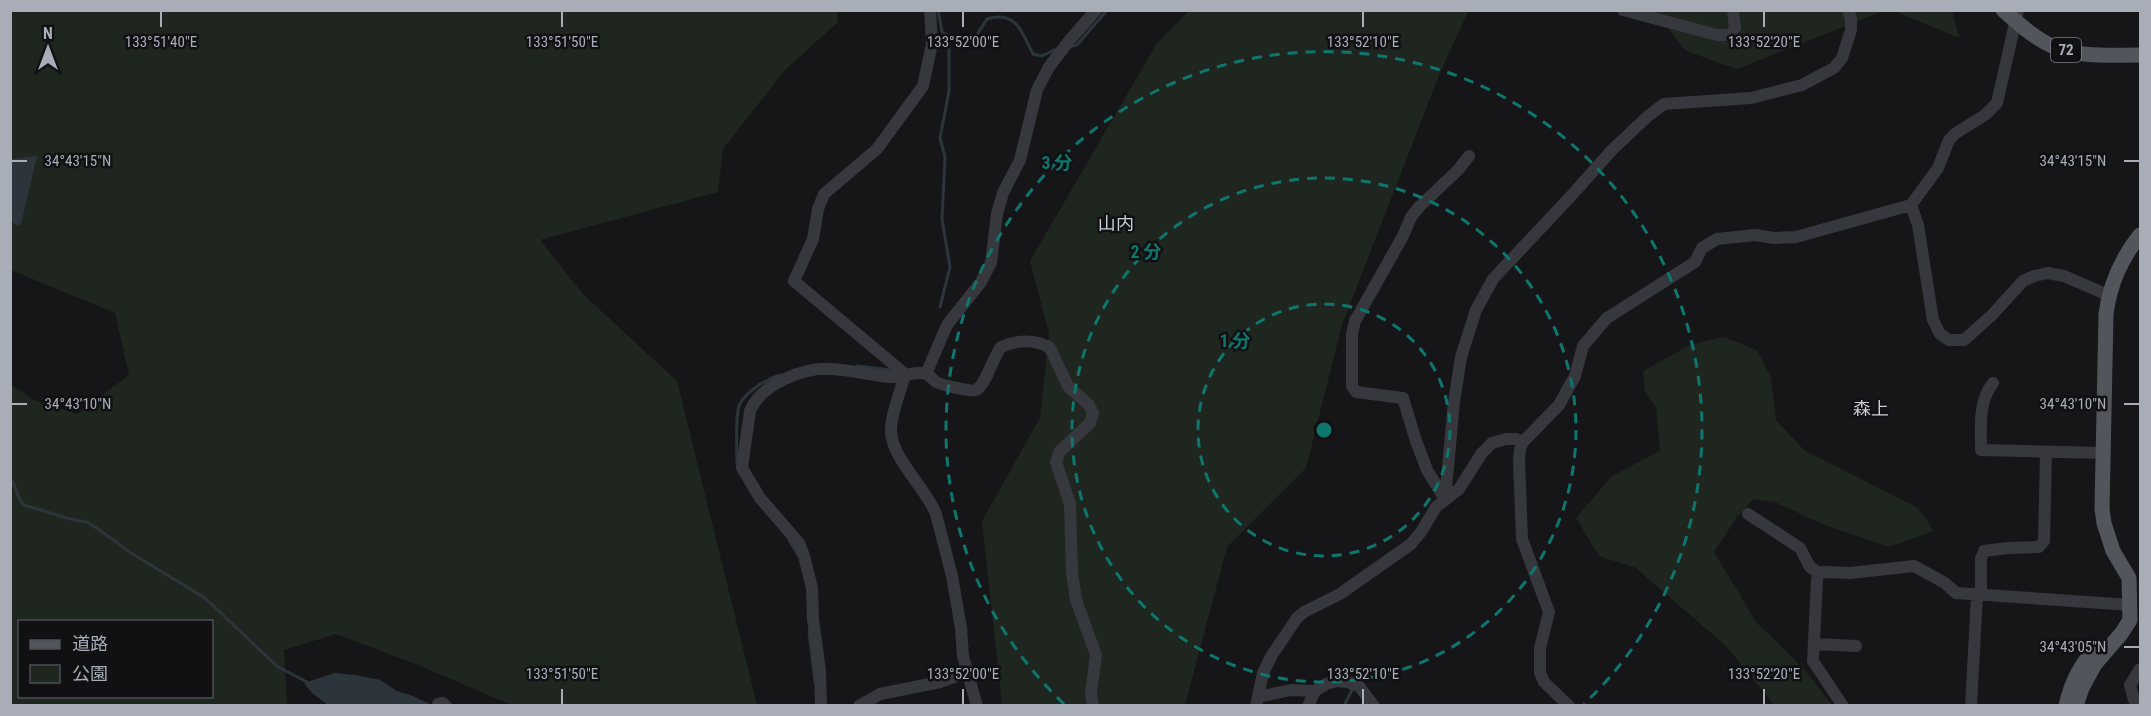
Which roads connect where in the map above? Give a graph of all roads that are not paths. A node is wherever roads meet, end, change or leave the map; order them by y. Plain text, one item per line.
1 (930, 10) edge
2 (1096, 10) edge
3 (1623, 10) edge
4 (1733, 10) edge
5 (1848, 10) edge
6 (2003, 10) edge
7 (2017, 16) edge
8 (2140, 55) edge
9 (1469, 156) dead end
10 (1911, 205) junction
11 (2140, 234) edge
12 (2108, 295) junction
13 (905, 374) junction
14 (926, 374) junction
15 (1993, 383) dead end
16 (1523, 442) junction
17 (2046, 453) junction
18 (2103, 453) junction
19 (1446, 499) junction
20 (1748, 514) dead end
21 (1819, 573) junction
22 (1979, 595) junction
23 (2133, 599) edge
24 (1814, 644) junction
25 (1856, 646) dead end
26 (2140, 669) edge
27 (967, 672) junction
28 (1315, 691) junction
29 (1257, 701) edge
30 (2140, 701) edge
31 (821, 705) edge
32 (859, 705) edge
33 (977, 705) edge
34 (1093, 705) edge
35 (1308, 705) edge
36 (1374, 705) edge
37 (1569, 705) edge
38 (1843, 705) edge
39 (1971, 705) edge
40 (2066, 705) edge
41 (2076, 705) edge

1 - 13 street
2 - 14 street
3 - 4 street
5 - 19 street
6 - 7 main road, 72
7 - 8 main road, 72
7 - 10 street
9 - 19 street
10 - 12 street
10 - 16 street
11 - 12 main road
12 - 18 main road
13 - 14 street
13 - 27 street
13 - 31 street
14 - 34 street
15 - 17 street
16 - 19 street
16 - 37 street
17 - 18 street
17 - 22 street
18 - 23 main road
19 - 29 street
20 - 21 street
21 - 22 street
21 - 24 street
22 - 23 street
22 - 39 street
23 - 40 main road
23 - 41 main road
24 - 25 street
24 - 38 street
26 - 30 street
27 - 32 street
27 - 33 street
28 - 29 street
28 - 35 street
28 - 36 street

